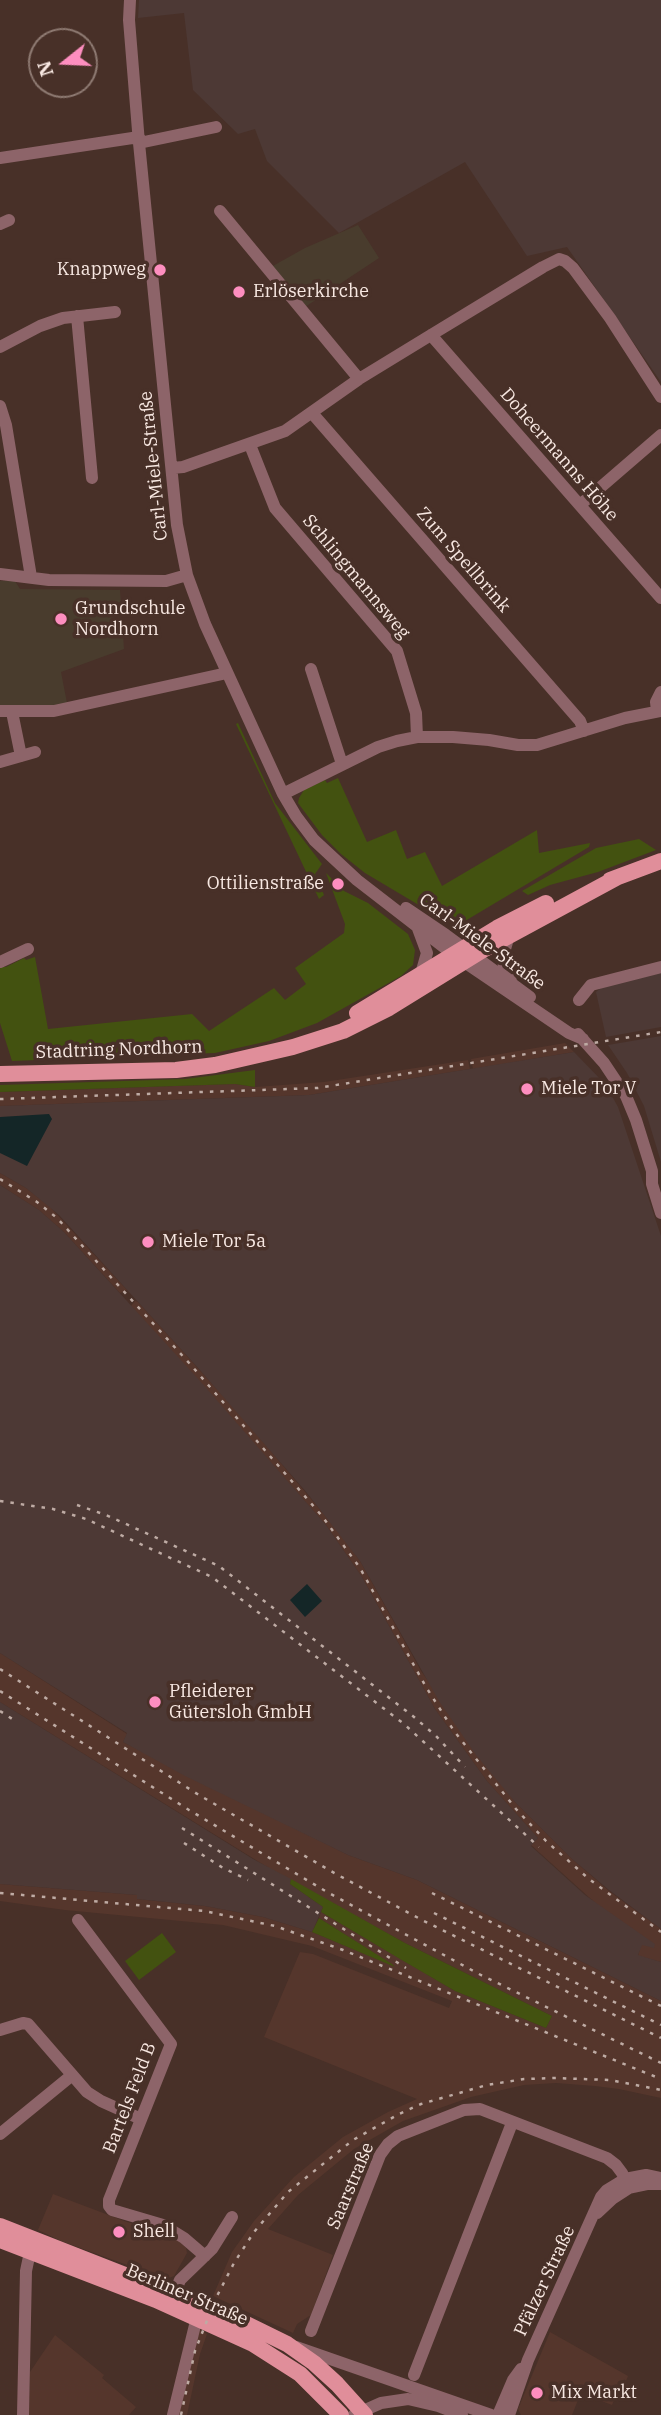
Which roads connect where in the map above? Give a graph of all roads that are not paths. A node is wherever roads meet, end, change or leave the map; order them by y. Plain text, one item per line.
1 (130, 0) edge
2 (216, 127) dead end
3 (139, 140) junction
4 (0, 158) edge
5 (220, 211) dead end
6 (115, 312) dead end
7 (77, 316) junction
8 (431, 335) junction
9 (0, 347) edge
10 (359, 379) junction
11 (661, 397) edge
12 (0, 406) edge
13 (312, 413) junction
14 (661, 435) edge
15 (250, 445) junction
16 (172, 468) junction
17 (92, 478) dead end
18 (580, 505) junction
19 (0, 574) edge
20 (187, 575) junction
21 (31, 577) junction
22 (661, 598) edge
23 (311, 669) dead end
24 (227, 673) junction
25 (661, 692) edge
26 (6, 711) edge
27 (659, 711) edge
28 (584, 731) junction
29 (417, 737) junction
30 (35, 752) dead end
31 (21, 756) junction
32 (0, 762) edge
33 (342, 764) junction
34 (283, 794) junction
35 (661, 861) edge
36 (618, 877) junction
37 (357, 880) junction
38 (417, 926) junction
39 (509, 935) junction
40 (28, 949) dead end
41 (464, 955) junction
42 (0, 962) edge
43 (661, 967) edge
44 (421, 974) junction
45 (519, 989) junction
46 (579, 1000) dead end
47 (320, 1038) junction
48 (583, 1039) junction
49 (0, 1074) edge
50 (652, 1171) junction
51 (661, 1190) edge
52 (661, 1213) edge
53 (78, 1920) dead end
54 (0, 2030) edge
55 (71, 2076) junction
56 (141, 2119) junction
57 (512, 2123) junction
58 (0, 2134) edge
59 (661, 2178) edge
60 (627, 2184) junction
61 (661, 2184) edge
62 (232, 2217) dead end
63 (0, 2226) edge
64 (0, 2240) edge
65 (30, 2252) junction
66 (205, 2256) junction
67 (174, 2295) junction
68 (197, 2317) junction
69 (311, 2331) dead end
70 (287, 2344) junction
71 (528, 2360) junction
72 (414, 2375) dead end
73 (360, 2413) edge
74 (23, 2415) edge
75 (173, 2415) edge
76 (341, 2415) edge
77 (462, 2415) edge
78 (491, 2415) edge
79 (498, 2415) edge
80 (509, 2415) edge

1 - 3 street, Carl-Miele-Straße
2 - 3 street
3 - 4 street
3 - 16 street, Carl-Miele-Straße
5 - 10 street
6 - 7 street
7 - 9 street
7 - 17 street
8 - 10 street
8 - 11 street
8 - 18 street, Doheermanns Höhe
10 - 13 street
12 - 21 street
13 - 15 street
13 - 28 street, Zum Spellbrink
14 - 18 street
15 - 16 street
15 - 29 street, Schlingmannsweg
16 - 20 street, Carl-Miele-Straße
18 - 22 street, Doheermanns Höhe
19 - 21 street
20 - 21 street
20 - 24 street, Carl-Miele-Straße
23 - 33 street
24 - 26 street
24 - 34 street, Carl-Miele-Straße
25 - 27 street
26 - 31 street
27 - 28 street
28 - 29 street
29 - 33 street
30 - 31 street
31 - 32 street
33 - 34 street
34 - 37 street, Carl-Miele-Straße
35 - 36 main road
36 - 39 main road
36 - 41 main road
37 - 38 street, Carl-Miele-Straße
37 - 41 street, Carl-Miele-Straße
38 - 41 street, Carl-Miele-Straße
38 - 44 street
39 - 41 main road
39 - 45 street
40 - 42 street
41 - 44 main road, Stadtring Nordhorn
41 - 45 street, Carl-Miele-Straße
41 - 47 main road, Stadtring Nordhorn
41 - 48 street, Carl-Miele-Straße
43 - 46 street
44 - 47 main road, Stadtring Nordhorn
45 - 48 street, Carl-Miele-Straße
47 - 49 main road, Stadtring Nordhorn
48 - 50 street, Carl-Miele-Straße
50 - 51 street, Carl-Miele-Straße
50 - 52 street, Carl-Miele-Straße
53 - 56 street, Bartels Feld B
54 - 55 street
55 - 56 street
55 - 58 street
56 - 66 street, Bartels Feld B
57 - 60 street, Saarstraße
57 - 69 street, Saarstraße
57 - 72 street
59 - 60 street
60 - 61 street
60 - 71 street, Pfälzer Straße
62 - 66 street
63 - 67 main road, Berliner Straße
64 - 65 main road, Berliner Straße
65 - 68 main road, Berliner Straße
65 - 74 street
66 - 67 street
67 - 70 main road, Berliner Straße
68 - 75 street
68 - 76 main road, Berliner Straße
70 - 73 main road, Berliner Straße
70 - 78 street, Berliner Straße
71 - 79 street, Pfälzer Straße
71 - 80 street, Pfälzer Straße
73 - 77 street, Berliner Straße

